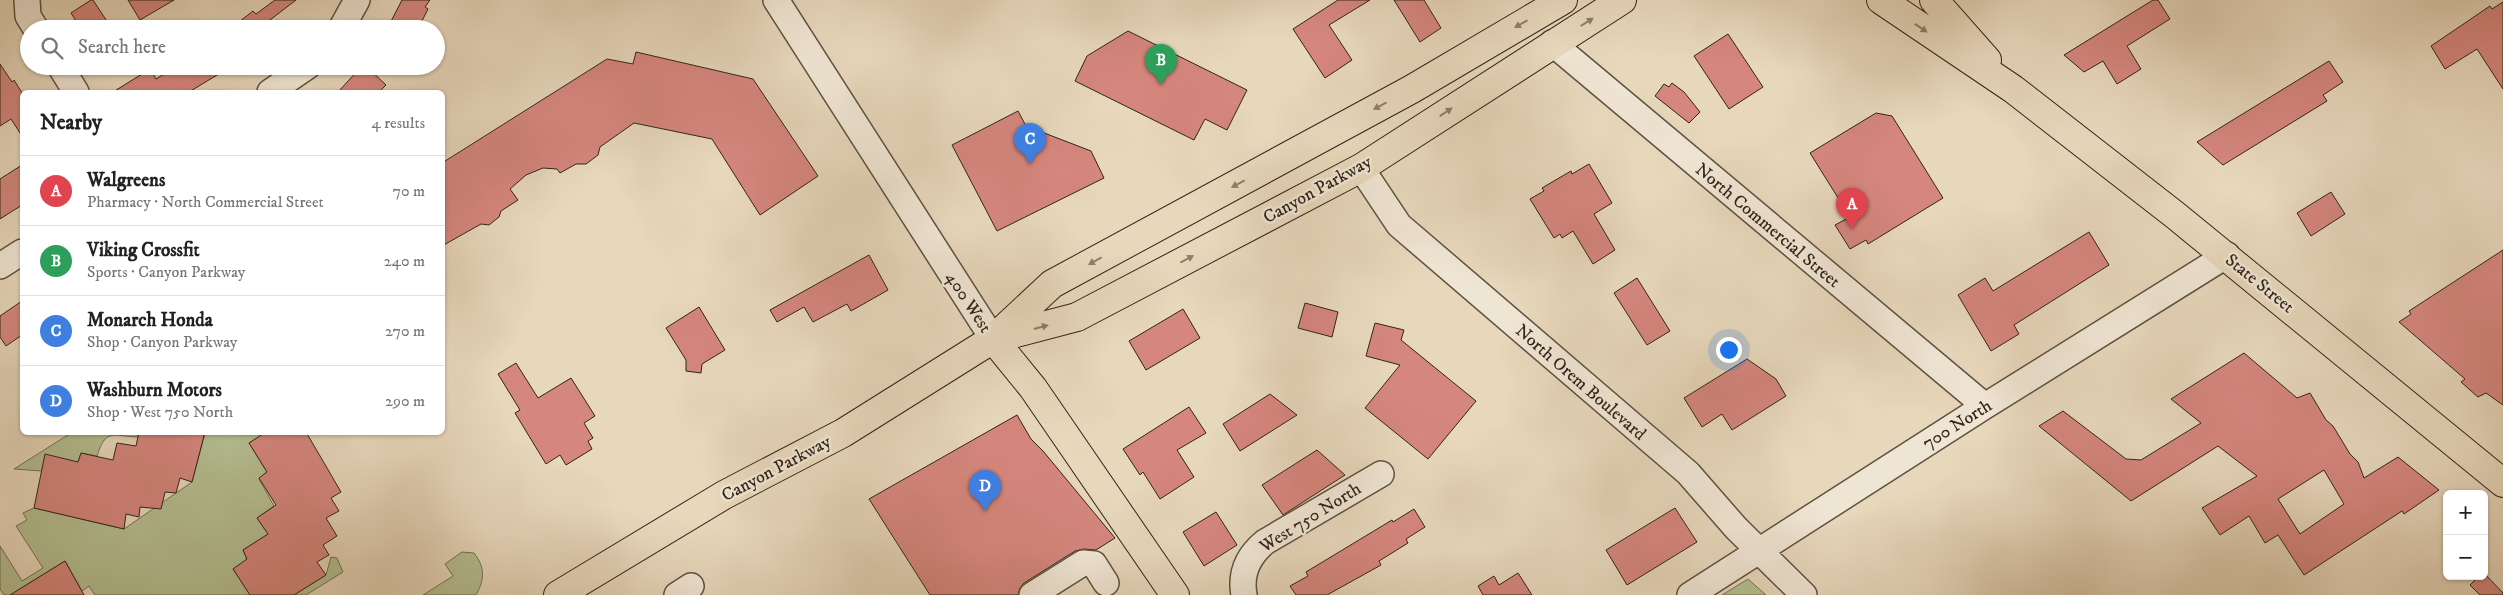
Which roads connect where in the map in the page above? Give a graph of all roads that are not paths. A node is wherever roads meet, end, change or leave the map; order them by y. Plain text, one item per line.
1 (27, 0) edge
2 (357, 0) edge
3 (776, 0) edge
4 (1563, 0) edge
5 (1622, 0) edge
6 (1881, 0) edge
7 (1934, 0) edge
8 (30, 20) edge
9 (346, 20) edge
10 (1552, 43) junction
11 (66, 75) edge
12 (295, 75) edge
13 (2013, 89) junction
14 (75, 90) edge
15 (273, 90) edge
16 (1361, 168) junction
17 (20, 253) edge
18 (2226, 255) junction
19 (0, 266) edge
20 (994, 340) junction
21 (1985, 406) junction
22 (1381, 474) dead end
23 (2503, 483) edge
24 (1758, 551) junction
25 (1106, 583) dead end
26 (558, 595) edge
27 (1032, 595) edge
28 (1175, 595) edge
29 (1244, 595) edge
30 (1690, 595) edge
31 (1804, 595) edge

1 - 8 street
2 - 9 street
3 - 20 street, 400 West
4 -> 20 main road, Canyon Parkway
10 -> 5 main road, Canyon Parkway
6 -> 13 main road, State Street
7 - 13 main road, State Street
16 -> 10 main road, Canyon Parkway
10 - 21 street, North Commercial Street
11 - 14 street
12 - 15 street
13 - 18 main road, State Street
20 -> 16 main road, Canyon Parkway
16 - 24 street, North Orem Boulevard
17 - 19 street
18 - 21 street, 700 North
18 - 23 main road, State Street
20 - 26 main road, Canyon Parkway
20 - 28 main road, 400 West
21 - 24 street, 700 North
22 - 29 street, West 750 North
24 - 30 street, 700 North
24 - 31 street, North Orem Boulevard
25 - 27 street

